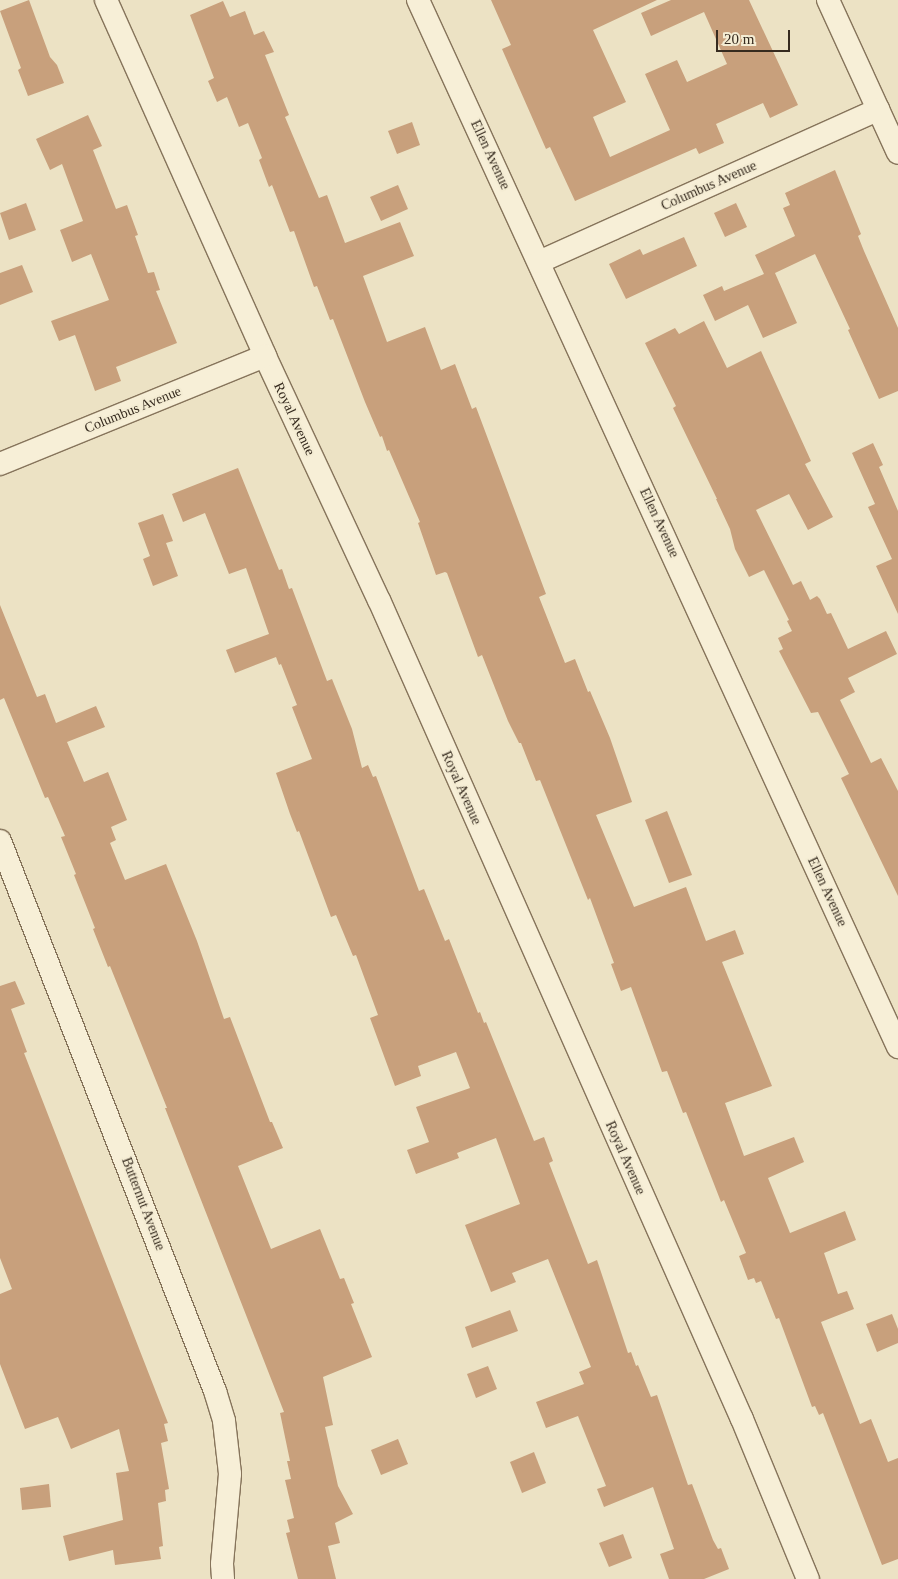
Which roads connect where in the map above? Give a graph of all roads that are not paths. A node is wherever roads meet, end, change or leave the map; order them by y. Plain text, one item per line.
1 (106, 0) edge
2 (418, 0) edge
3 (828, 0) edge
4 (878, 110) junction
5 (898, 153) edge
6 (539, 262) junction
7 (265, 356) junction
8 (0, 464) edge
9 (2, 850) edge
10 (898, 1047) edge
11 (223, 1579) edge
12 (808, 1579) edge

1 - 7 street, Royal Avenue
2 - 6 street, Ellen Avenue
3 - 4 street
4 - 5 street
4 - 6 street, Columbus Avenue
6 - 10 street, Ellen Avenue
7 - 8 street, Columbus Avenue
7 - 12 street, Royal Avenue
9 - 11 street, Butternut Avenue

